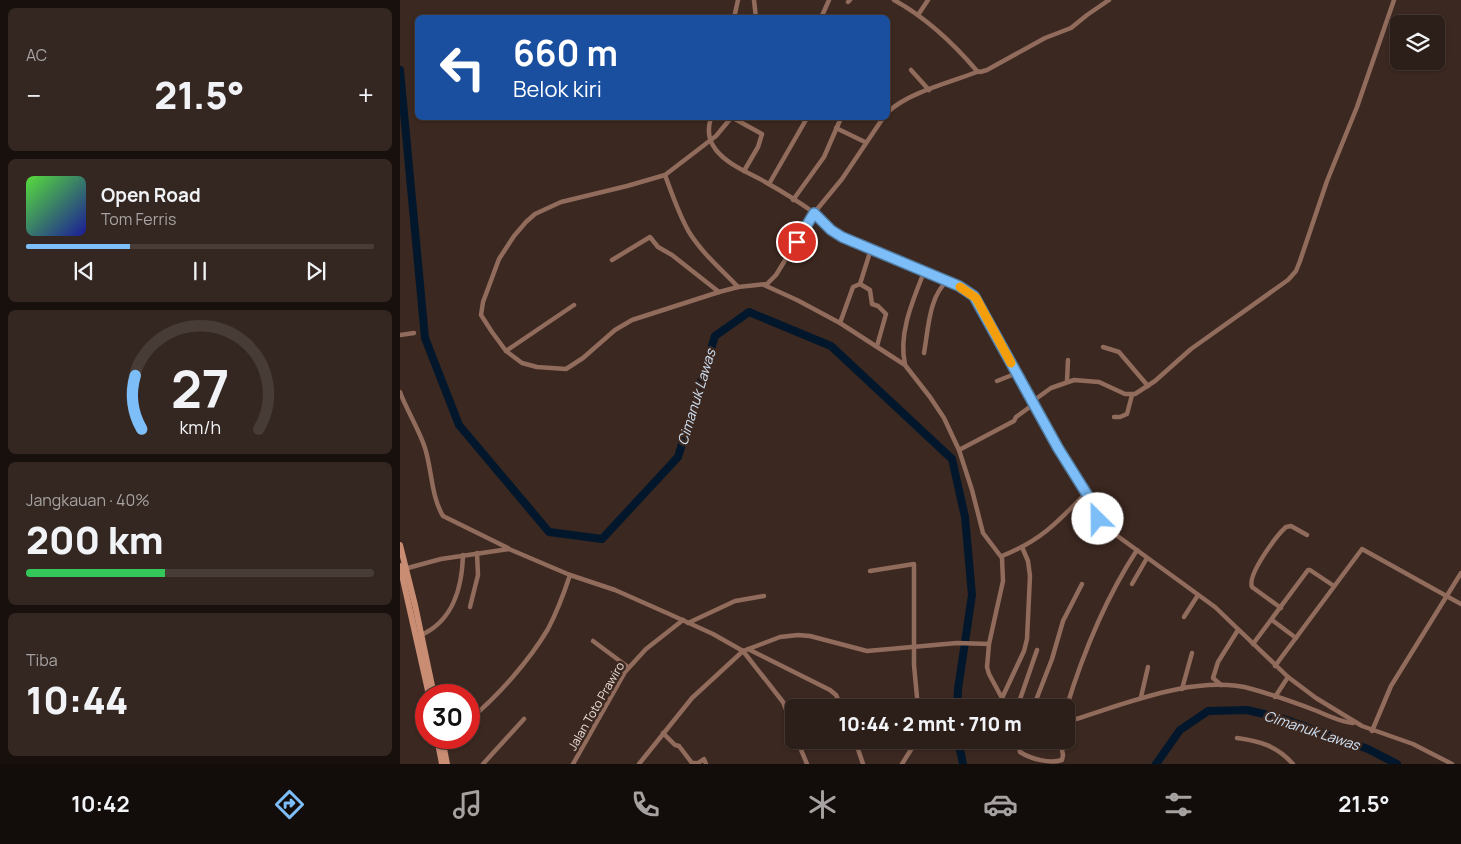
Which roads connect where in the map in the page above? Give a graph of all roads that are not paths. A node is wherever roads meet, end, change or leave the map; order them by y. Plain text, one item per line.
1 (738, 0) edge
2 (754, 0) edge
3 (829, 0) edge
4 (894, 0) edge
5 (928, 0) edge
6 (1109, 0) edge
7 (1394, 0) edge
8 (735, 15) edge
9 (756, 15) edge
10 (822, 15) edge
11 (918, 15) junction
12 (911, 70) dead end
13 (977, 72) junction
14 (929, 90) junction
15 (890, 110) edge
16 (710, 120) edge
17 (730, 120) edge
18 (736, 120) edge
19 (806, 120) edge
20 (840, 120) edge
21 (880, 120) edge
22 (836, 128) junction
23 (707, 141) junction
24 (866, 142) junction
25 (744, 170) junction
26 (665, 175) junction
27 (769, 184) junction
28 (793, 200) junction
29 (814, 213) junction
30 (871, 250) junction
31 (612, 260) dead end
32 (924, 272) junction
33 (948, 282) junction
34 (860, 284) junction
35 (764, 285) junction
36 (738, 287) junction
37 (719, 292) junction
38 (574, 305) dead end
39 (840, 323) junction
40 (414, 333) dead end
41 (400, 336) edge
42 (878, 346) junction
43 (1103, 347) dead end
44 (506, 351) junction
45 (924, 353) dead end
46 (1068, 360) dead end
47 (905, 365) junction
48 (1017, 373) junction
49 (997, 381) dead end
50 (1067, 381) junction
51 (1148, 386) junction
52 (400, 392) edge
53 (1132, 395) junction
54 (1034, 402) junction
55 (1114, 417) dead end
56 (959, 450) junction
57 (1086, 493) junction
58 (1307, 535) dead end
59 (400, 545) edge
60 (1022, 547) junction
61 (509, 548) junction
62 (1137, 550) junction
63 (477, 553) junction
64 (463, 555) junction
65 (1002, 556) junction
66 (1148, 558) junction
67 (404, 568) edge
68 (870, 571) dead end
69 (1461, 573) edge
70 (570, 575) junction
71 (1082, 584) dead end
72 (1132, 584) dead end
73 (1334, 586) junction
74 (1198, 595) junction
75 (764, 596) dead end
76 (1446, 596) junction
77 (1461, 604) edge
78 (470, 607) dead end
79 (1281, 608) junction
80 (1184, 617) dead end
81 (1272, 620) junction
82 (686, 621) junction
83 (1238, 630) junction
84 (422, 635) junction
85 (1296, 638) junction
86 (593, 641) dead end
87 (1254, 642) junction
88 (988, 644) junction
89 (914, 647) junction
90 (745, 650) junction
91 (1037, 650) dead end
92 (1192, 653) dead end
93 (1278, 661) junction
94 (628, 667) junction
95 (1148, 667) dead end
96 (1288, 677) junction
97 (430, 684) edge
98 (1222, 685) junction
99 (1182, 689) junction
100 (1141, 697) junction
101 (1275, 697) junction
102 (1002, 698) joint
103 (838, 699) edge
104 (917, 699) edge
105 (1020, 699) edge
106 (1037, 699) edge
107 (1069, 699) edge
108 (785, 707) edge
109 (480, 710) edge
110 (1075, 718) edge
111 (524, 719) dead end
112 (1357, 723) junction
113 (1372, 731) junction
114 (663, 733) junction
115 (1237, 738) dead end
116 (442, 749) edge
117 (444, 749) edge
118 (801, 749) edge
119 (858, 749) edge
120 (911, 749) edge
121 (1020, 749) edge
122 (1062, 749) edge
123 (442, 764) edge
124 (447, 764) edge
125 (483, 764) edge
126 (573, 764) edge
127 (639, 764) edge
128 (706, 764) edge
129 (807, 764) edge
130 (863, 764) edge
131 (902, 764) edge
132 (1293, 764) edge
133 (1452, 764) edge

1 - 8 street
2 - 9 street
3 - 10 street
4 - 11 street
5 - 11 street
6 - 13 street
7 - 51 street
11 - 13 street
12 - 14 street
13 - 14 street
14 - 15 street
16 - 23 street
17 - 23 street
18 - 25 street
19 - 27 street
20 - 22 street
21 - 24 street
22 - 24 street
22 - 28 street
23 - 25 street
23 - 26 street
24 - 29 street
25 - 27 street
26 - 36 street
26 - 44 street
27 - 28 street
28 - 29 street
29 - 30 street
29 - 35 street
30 - 32 street
30 - 34 street
31 - 37 street
32 - 33 street
32 - 47 street
33 - 45 street
33 - 48 street
34 - 39 street
34 - 42 street
35 - 36 street
35 - 39 street
36 - 37 street
37 - 44 street
38 - 44 street
39 - 42 street
40 - 41 street
42 - 47 street
43 - 51 street
46 - 50 street
47 - 56 street
48 - 49 street
48 - 54 street
50 - 53 street
50 - 54 street
51 - 53 street
52 - 61 street
53 - 55 street
54 - 56 street
54 - 57 street
56 - 65 street
57 - 60 street
57 - 62 street
58 - 79 street
59 - 67 main road
60 - 65 street
60 - 102 street
61 - 63 street
61 - 70 street
62 - 66 street
62 - 107 street
63 - 64 street
63 - 78 street
64 - 67 street
64 - 84 street
65 - 88 street
66 - 72 street
66 - 74 street
67 - 84 main road
68 - 89 street
69 - 76 street
70 - 82 street
70 - 109 street
71 - 106 street
73 - 76 street
73 - 79 street
73 - 85 street
74 - 80 street
74 - 83 street
75 - 82 street, Jalan Toto Prawiro
76 - 77 street
76 - 113 street
79 - 81 street
81 - 85 street
81 - 87 street
82 - 90 street
82 - 94 street, Jalan Toto Prawiro
83 - 87 street
83 - 98 street
84 - 97 main road
85 - 93 street
86 - 94 street
87 - 93 street
88 - 89 street
88 - 102 street
89 - 90 street
89 - 104 street
90 - 103 street
90 - 108 street
90 - 114 street
91 - 105 street
92 - 99 street
93 - 96 street
94 - 126 street, Jalan Toto Prawiro
95 - 100 street
96 - 101 street
96 - 112 street
98 - 99 street
98 - 101 street
99 - 100 street
100 - 110 street
101 - 112 street
111 - 125 street
112 - 113 street
113 - 133 street
114 - 127 street
114 - 128 street
115 - 132 street
116 - 123 main road
117 - 124 main road
118 - 129 street
119 - 130 street
120 - 131 street
121 - 122 street

